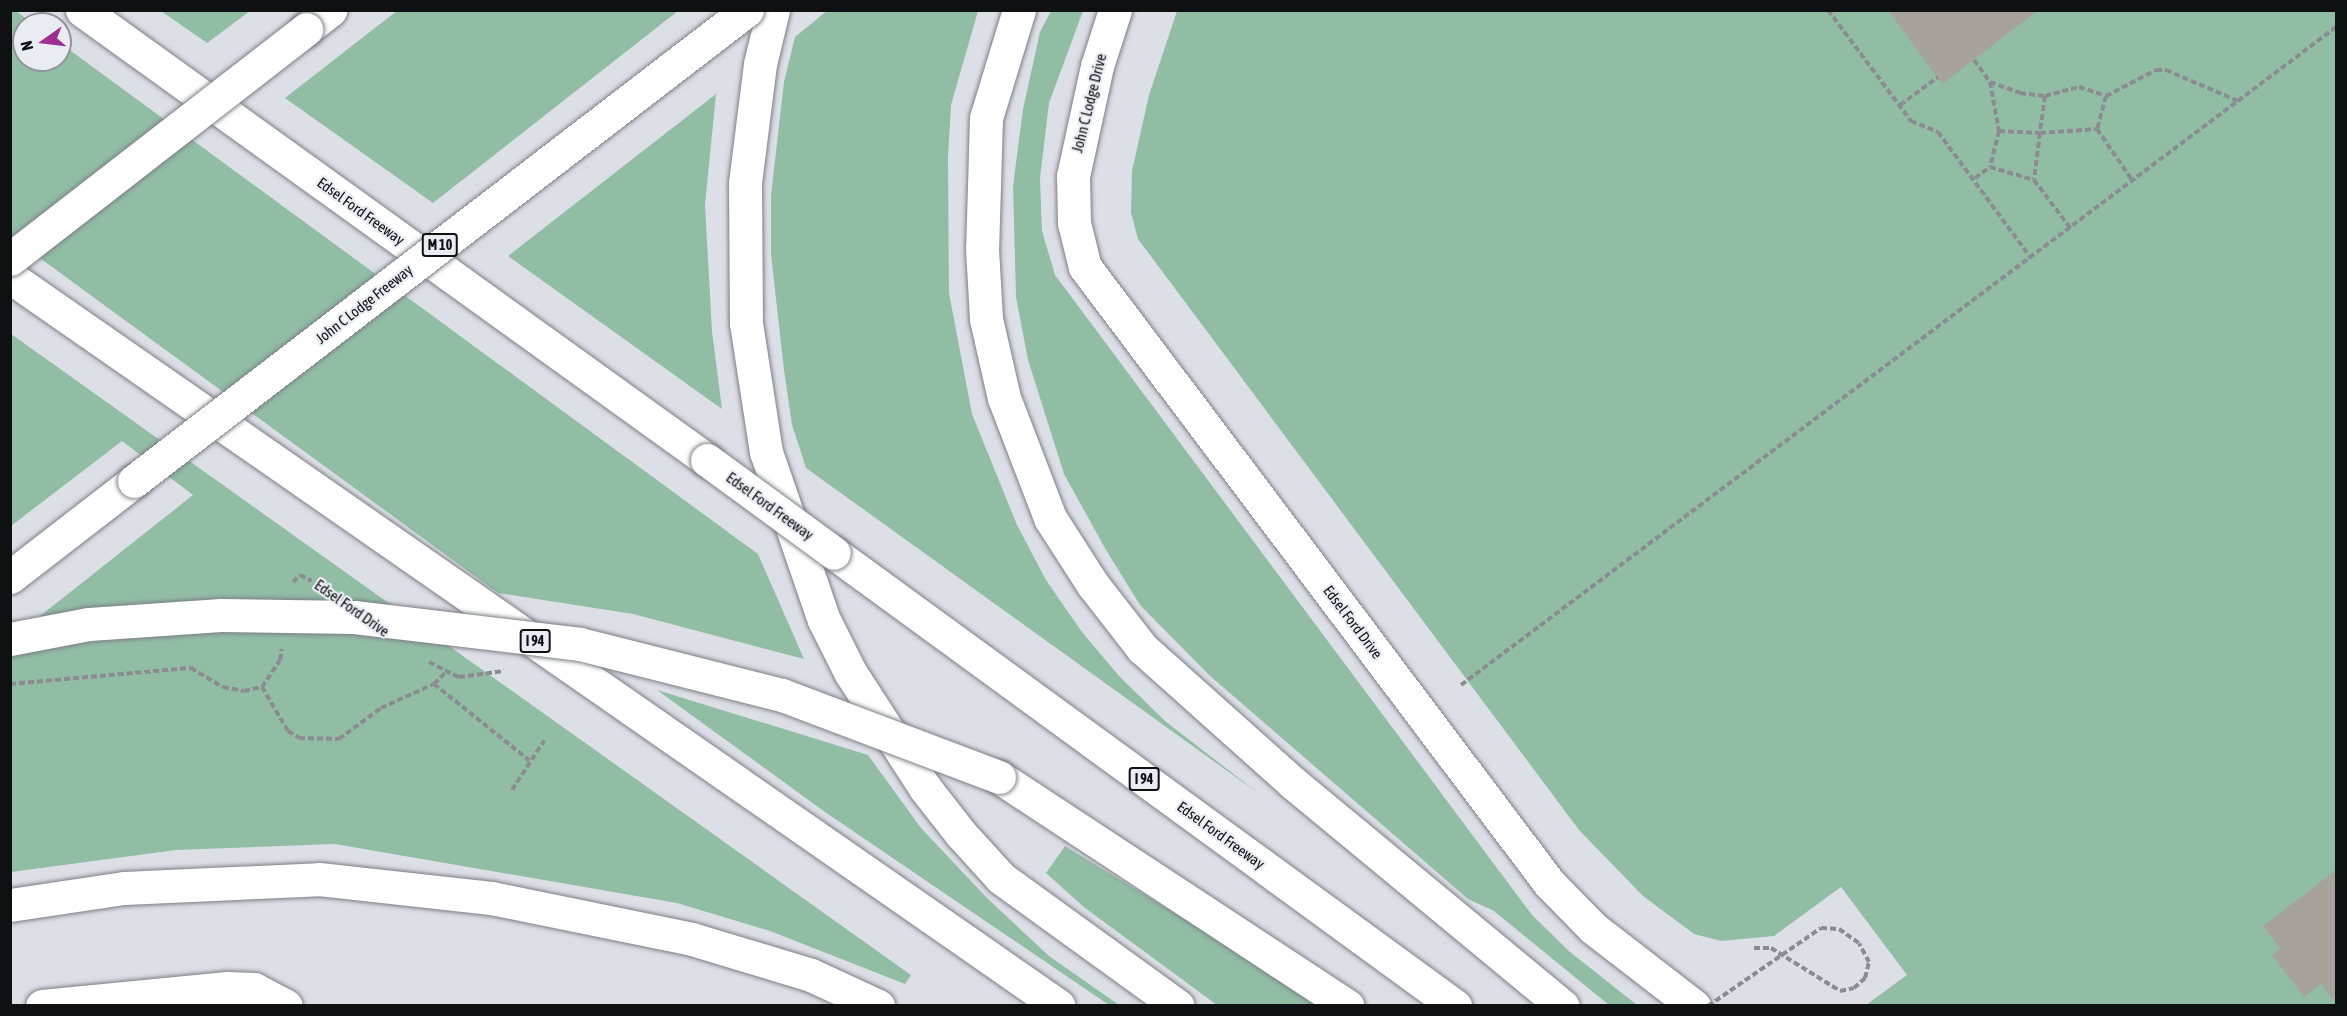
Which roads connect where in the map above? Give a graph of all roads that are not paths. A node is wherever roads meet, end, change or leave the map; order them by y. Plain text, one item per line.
1 (82, 10) edge
2 (747, 10) edge
3 (774, 10) edge
4 (1018, 10) edge
5 (1115, 10) edge
6 (318, 20) edge
7 (1072, 196) joint
8 (10, 259) edge
9 (10, 277) edge
10 (10, 577) edge
11 (10, 639) edge
12 (10, 905) edge
13 (42, 1005) edge
14 (286, 1005) edge
15 (878, 1005) edge
16 (1059, 1005) edge
17 (1178, 1005) edge
18 (1347, 1005) edge
19 (1455, 1005) edge
20 (1563, 1005) edge
21 (1694, 1005) edge

1 - 19 main road, Edsel Ford Freeway / I 94, bridge
2 - 10 main road, John C Lodge Freeway / M 10, bridge
3 - 17 main road
4 - 20 main road
5 - 7 main road, John C Lodge Drive
6 - 8 main road, bridge
7 - 21 main road, Edsel Ford Drive
9 - 16 main road, I 94
11 - 18 main road, bridge
12 - 15 main road
13 - 14 main road

